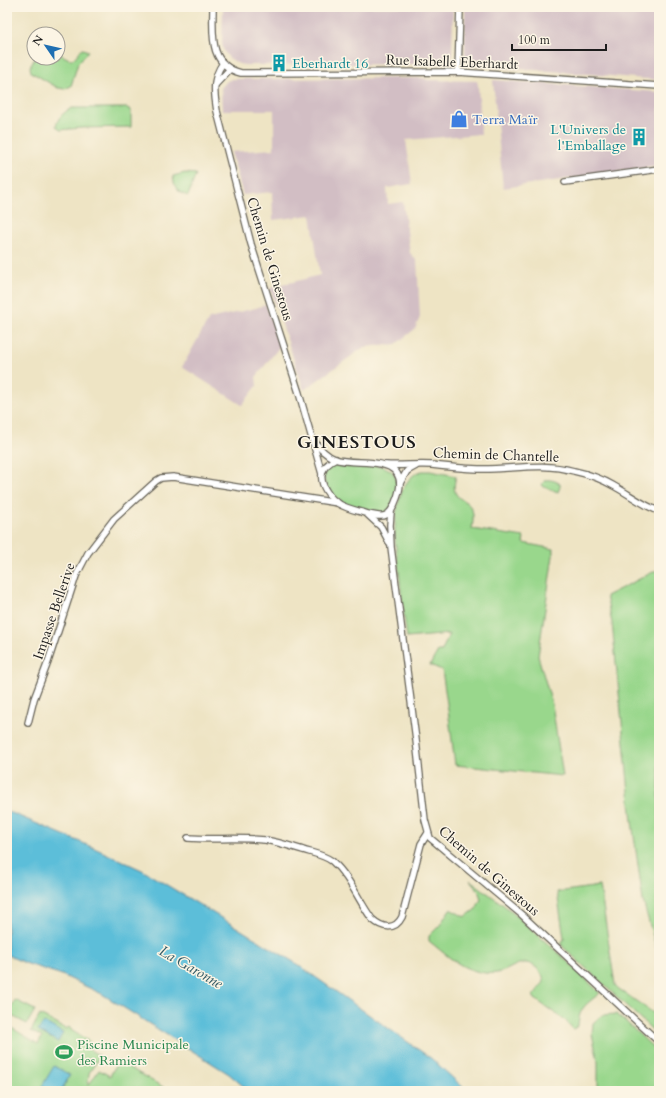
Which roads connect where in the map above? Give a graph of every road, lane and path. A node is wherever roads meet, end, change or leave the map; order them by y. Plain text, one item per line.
1 (213, 7) edge
2 (460, 7) edge
3 (223, 63) junction
4 (230, 69) junction
5 (458, 72) junction
6 (215, 86) junction
7 (659, 86) edge
8 (659, 169) edge
9 (565, 182) dead end
10 (311, 437) junction
11 (336, 459) junction
12 (386, 465) junction
13 (419, 465) junction
14 (322, 474) junction
15 (400, 483) junction
16 (326, 490) junction
17 (319, 500) junction
18 (338, 503) junction
19 (659, 511) edge
20 (391, 512) junction
21 (366, 513) junction
22 (391, 547) junction
23 (28, 723) dead end
24 (428, 833) junction
25 (188, 838) dead end
26 (659, 1042) edge

1 - 3 street
2 - 5 street
3 - 4 street
3 - 6 street, Chemin de Ginestous
4 - 5 street, Rue Isabelle Eberhardt
4 - 6 street
5 - 7 street, Rue Isabelle Eberhardt
6 - 10 street, Chemin de Ginestous
8 - 9 street
10 - 11 street, Chemin de Ginestous
10 - 14 street, Chemin de Ginestous
11 - 12 street, Chemin de Ginestous
11 - 14 street
12 - 13 street, Chemin de Chantelle
12 - 15 street
13 - 15 street, Chemin de Chantelle
13 - 19 street, Chemin de Chantelle
14 - 16 street, Chemin de Ginestous
15 - 20 street, Chemin de Ginestous
16 - 17 street
16 - 18 street, Chemin de Ginestous
17 - 18 street, Impasse Bellerive
17 - 23 street, Impasse Bellerive
18 - 21 street, Chemin de Ginestous
20 - 21 street, Chemin de Ginestous
20 - 22 street, Chemin de Ginestous
21 - 22 street, Chemin de Ginestous
22 - 24 street, Chemin de Ginestous
24 - 25 street
24 - 26 street, Chemin de Ginestous

